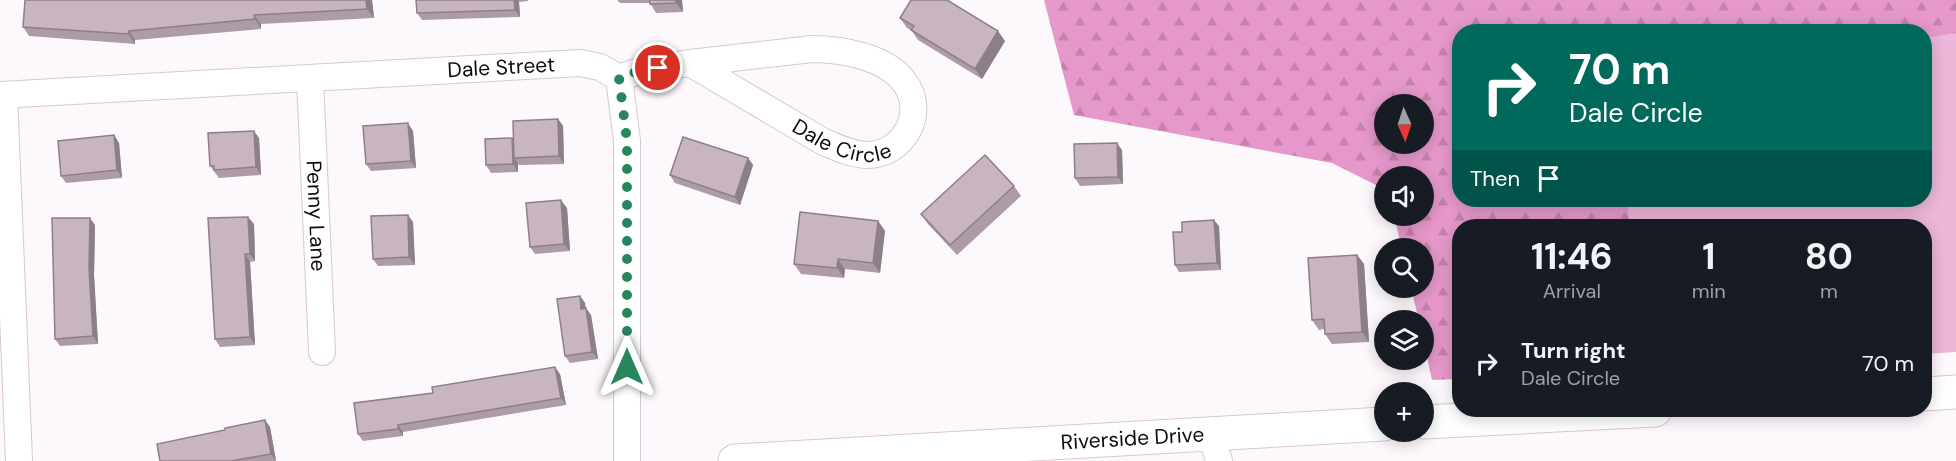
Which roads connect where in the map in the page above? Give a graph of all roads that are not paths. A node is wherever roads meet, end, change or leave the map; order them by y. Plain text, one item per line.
1 (690, 63) junction
2 (310, 78) junction
3 (619, 78) junction
4 (2, 95) edge
5 (322, 352) dead end
6 (1956, 392) edge
7 (1932, 394) edge
8 (1520, 417) edge
9 (1434, 421) edge
10 (1374, 426) edge
11 (1212, 452) edge
12 (19, 461) edge
13 (627, 461) edge
14 (735, 461) edge

1 - 1 street, Dale Circle
1 - 3 street, Dale Circle
2 - 3 street, Dale Street
2 - 4 street, Dale Street
2 - 5 street, Penny Lane
3 - 13 street
4 - 12 street
6 - 7 main road
8 - 9 main road
10 - 11 main road, Riverside Drive
11 - 14 main road, Riverside Drive

